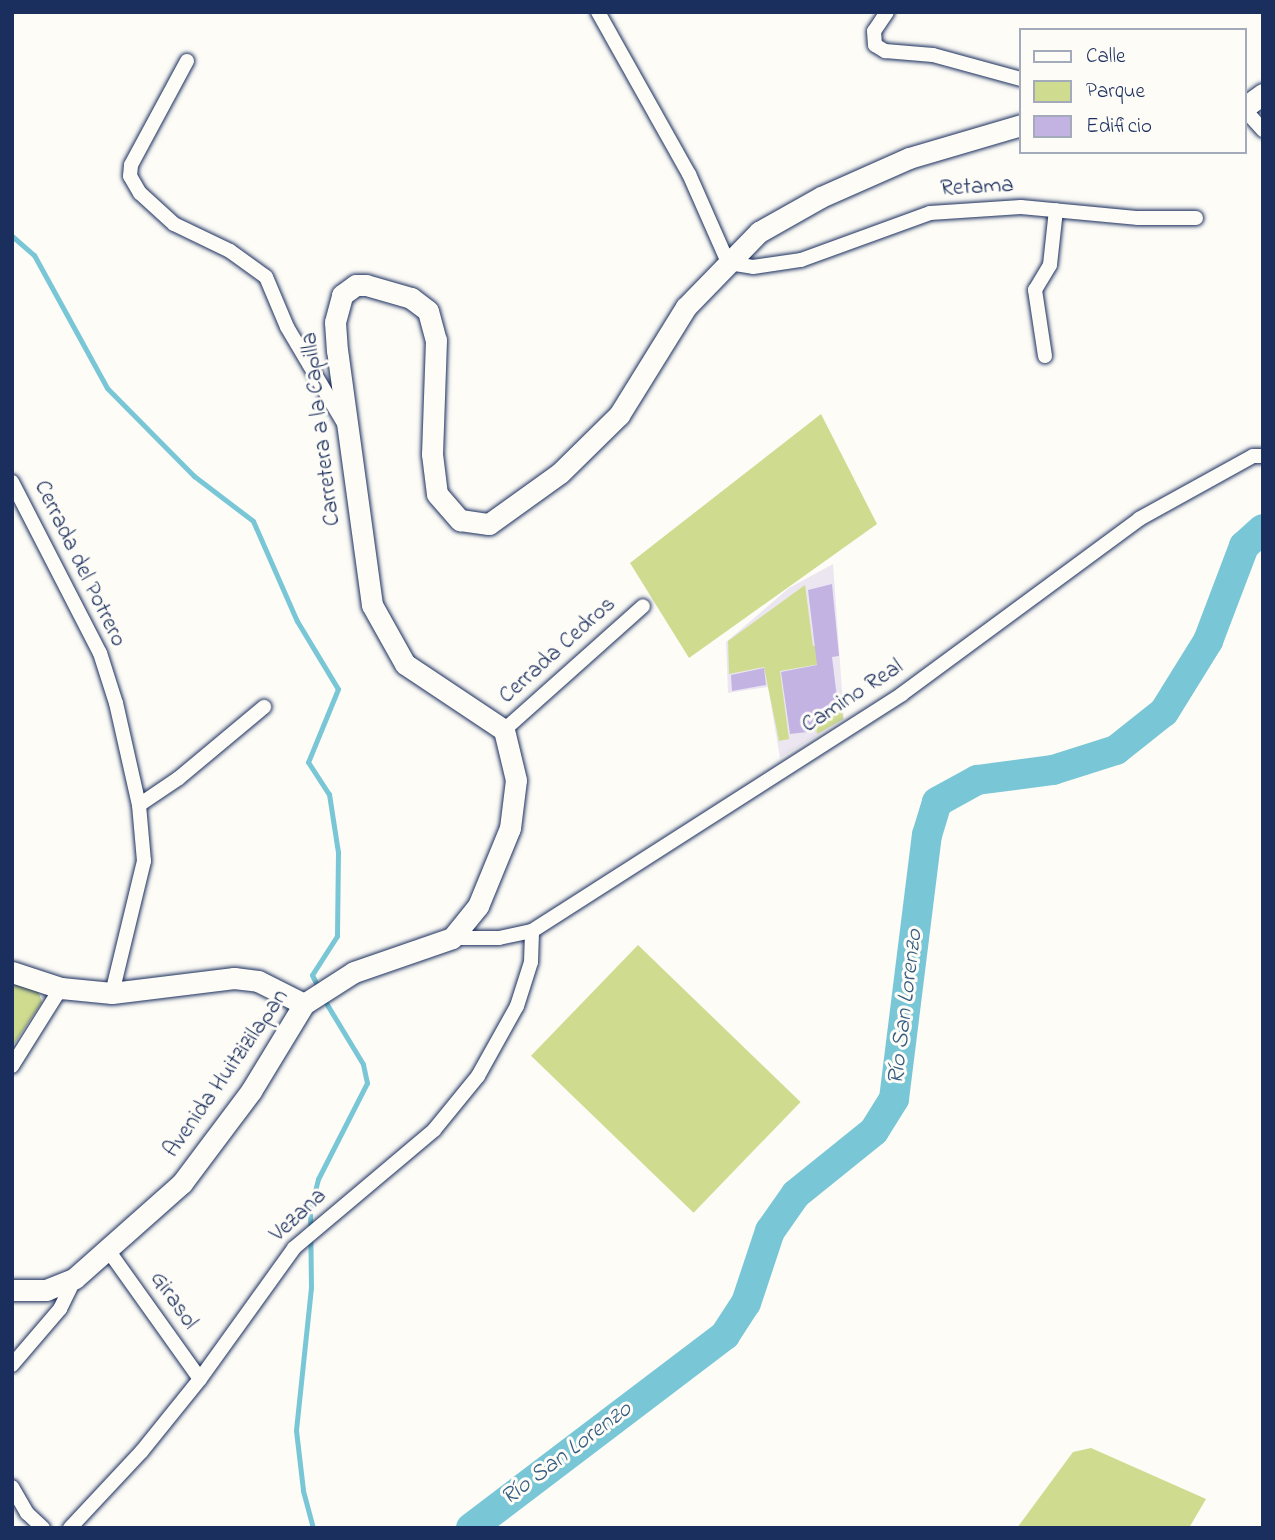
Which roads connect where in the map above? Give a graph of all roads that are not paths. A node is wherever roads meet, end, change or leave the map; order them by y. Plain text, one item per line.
1 (598, 12) edge
2 (887, 12) edge
3 (187, 61) dead end
4 (1020, 79) edge
5 (1263, 94) edge
6 (1247, 106) edge
7 (1247, 110) edge
8 (1020, 125) edge
9 (1263, 130) edge
10 (1056, 210) junction
11 (1196, 218) dead end
12 (727, 260) junction
13 (1045, 356) dead end
14 (352, 435) junction
15 (1259, 453) edge
16 (12, 482) edge
17 (643, 606) dead end
18 (264, 707) dead end
19 (504, 730) junction
20 (139, 804) junction
21 (532, 931) junction
22 (452, 938) junction
23 (12, 972) edge
24 (61, 988) junction
25 (112, 993) junction
26 (309, 1001) junction
27 (12, 1066) edge
28 (108, 1250) junction
29 (75, 1278) junction
30 (12, 1290) edge
31 (12, 1364) edge
32 (201, 1379) junction
33 (12, 1488) edge
34 (43, 1528) edge
35 (70, 1528) edge

1 - 12 street
2 - 4 street
3 - 14 street
5 - 6 street
7 - 9 street
8 - 12 street, Carretera a la Capilla
10 - 11 street, Retama
10 - 12 street, Retama
10 - 13 street
12 - 14 street, Carretera a la Capilla
14 - 19 street, Carretera a la Capilla
15 - 21 street, Camino Real
16 - 20 street, Cerrada del Potrero
17 - 19 street, Cerrada Cedros
18 - 20 street
19 - 22 street
20 - 25 street, Cerrada del Potrero
21 - 22 street, Camino Real
21 - 32 street, Vezana
22 - 26 street
23 - 24 street
24 - 25 street
24 - 27 street
25 - 26 street
26 - 28 street, Avenida Huitzizilapan
28 - 29 street, Avenida Huitzizilapan
28 - 32 street, Girasol
29 - 30 street, Avenida Huitzizilapan
29 - 31 street
32 - 35 street, Vezana
33 - 34 street

